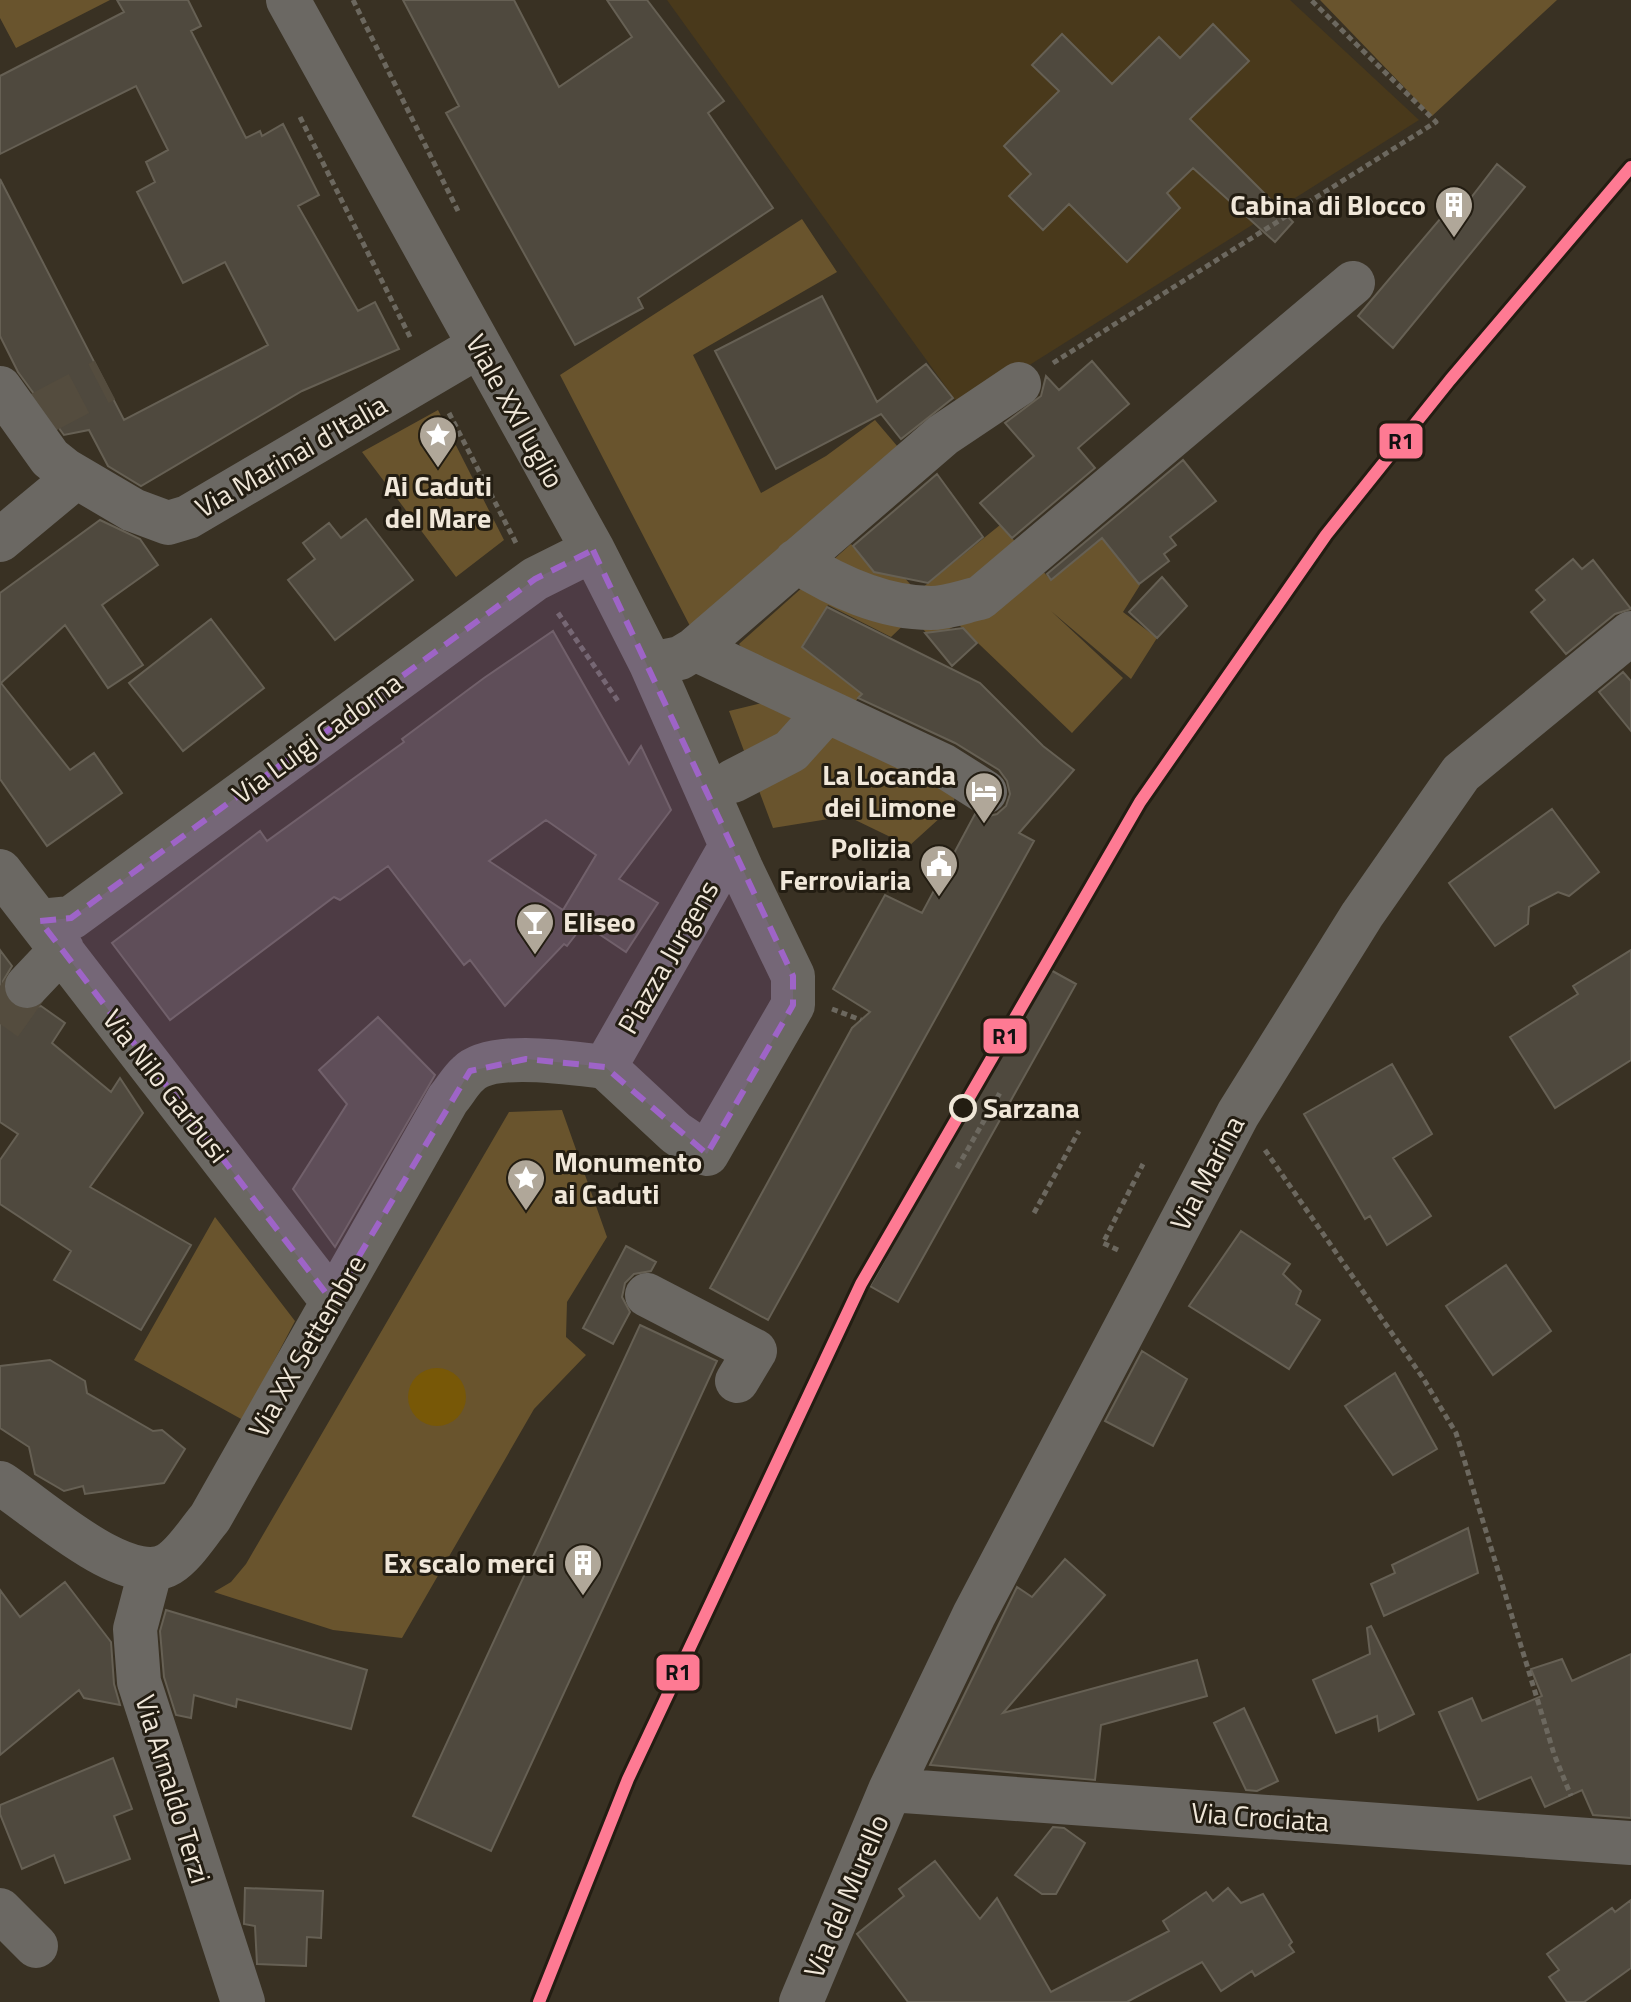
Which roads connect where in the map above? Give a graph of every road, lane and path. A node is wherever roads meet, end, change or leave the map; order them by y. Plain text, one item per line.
1 (288, 0) edge
2 (1311, 0) edge
3 (1353, 283) dead end
4 (479, 346) junction
5 (1019, 384) joint
6 (21, 408) edge
7 (76, 477) junction
8 (0, 540) edge
9 (593, 550) junction
10 (796, 561) junction
11 (1631, 633) edge
12 (695, 649) junction
13 (651, 664) junction
14 (826, 712) junction
15 (733, 781) dead end
16 (985, 792) dead end
17 (728, 838) junction
18 (0, 871) edge
19 (51, 935) junction
20 (27, 986) tunnel mouth
21 (605, 1067) junction
22 (1001, 1091) dead end
23 (1238, 1114) junction
24 (1079, 1131) dead end
25 (1143, 1164) dead end
26 (957, 1168) dead end
27 (1034, 1213) dead end
28 (1103, 1243) dead end
29 (647, 1295) dead end
30 (332, 1301) junction
31 (737, 1381) dead end
32 (0, 1483) edge
33 (150, 1572) junction
34 (890, 1790) junction
35 (1611, 1842) edge
36 (0, 1910) edge
37 (36, 1946) dead end
38 (243, 2002) edge
39 (801, 2002) edge

1 - 4 street, Viale XXI luglio
2 - 5 path
3 - 10 street
4 - 7 street, Via Marinai d'Italia
4 - 9 street, Viale XXI luglio
5 - 10 street
6 - 7 street, Via Marinai d'Italia
7 - 8 street
9 - 13 street, Viale XXI luglio
9 - 19 street, Via Luigi Cadorna
10 - 12 street
11 - 23 street, Via Marina
12 - 13 street
12 - 14 street
13 - 17 street, Viale XXI luglio
14 - 15 street
14 - 16 street
17 - 21 street, Piazza Jurgens
17 - 21 street, Viale XXI luglio
18 - 19 street, Via Nilo Garbusi
19 - 20 street
19 - 30 street, Via Nilo Garbusi
21 - 30 street, Via XX Settembre
22 - 26 path
23 - 34 street, Via Marina
23 - 35 path
24 - 27 path
25 - 28 path
29 - 31 street
30 - 33 street, Via XX Settembre
32 - 33 street
33 - 38 street, Via Arnaldo Terzi
34 - 35 street, Via Crociata
34 - 39 street, Via del Murello
36 - 37 street

